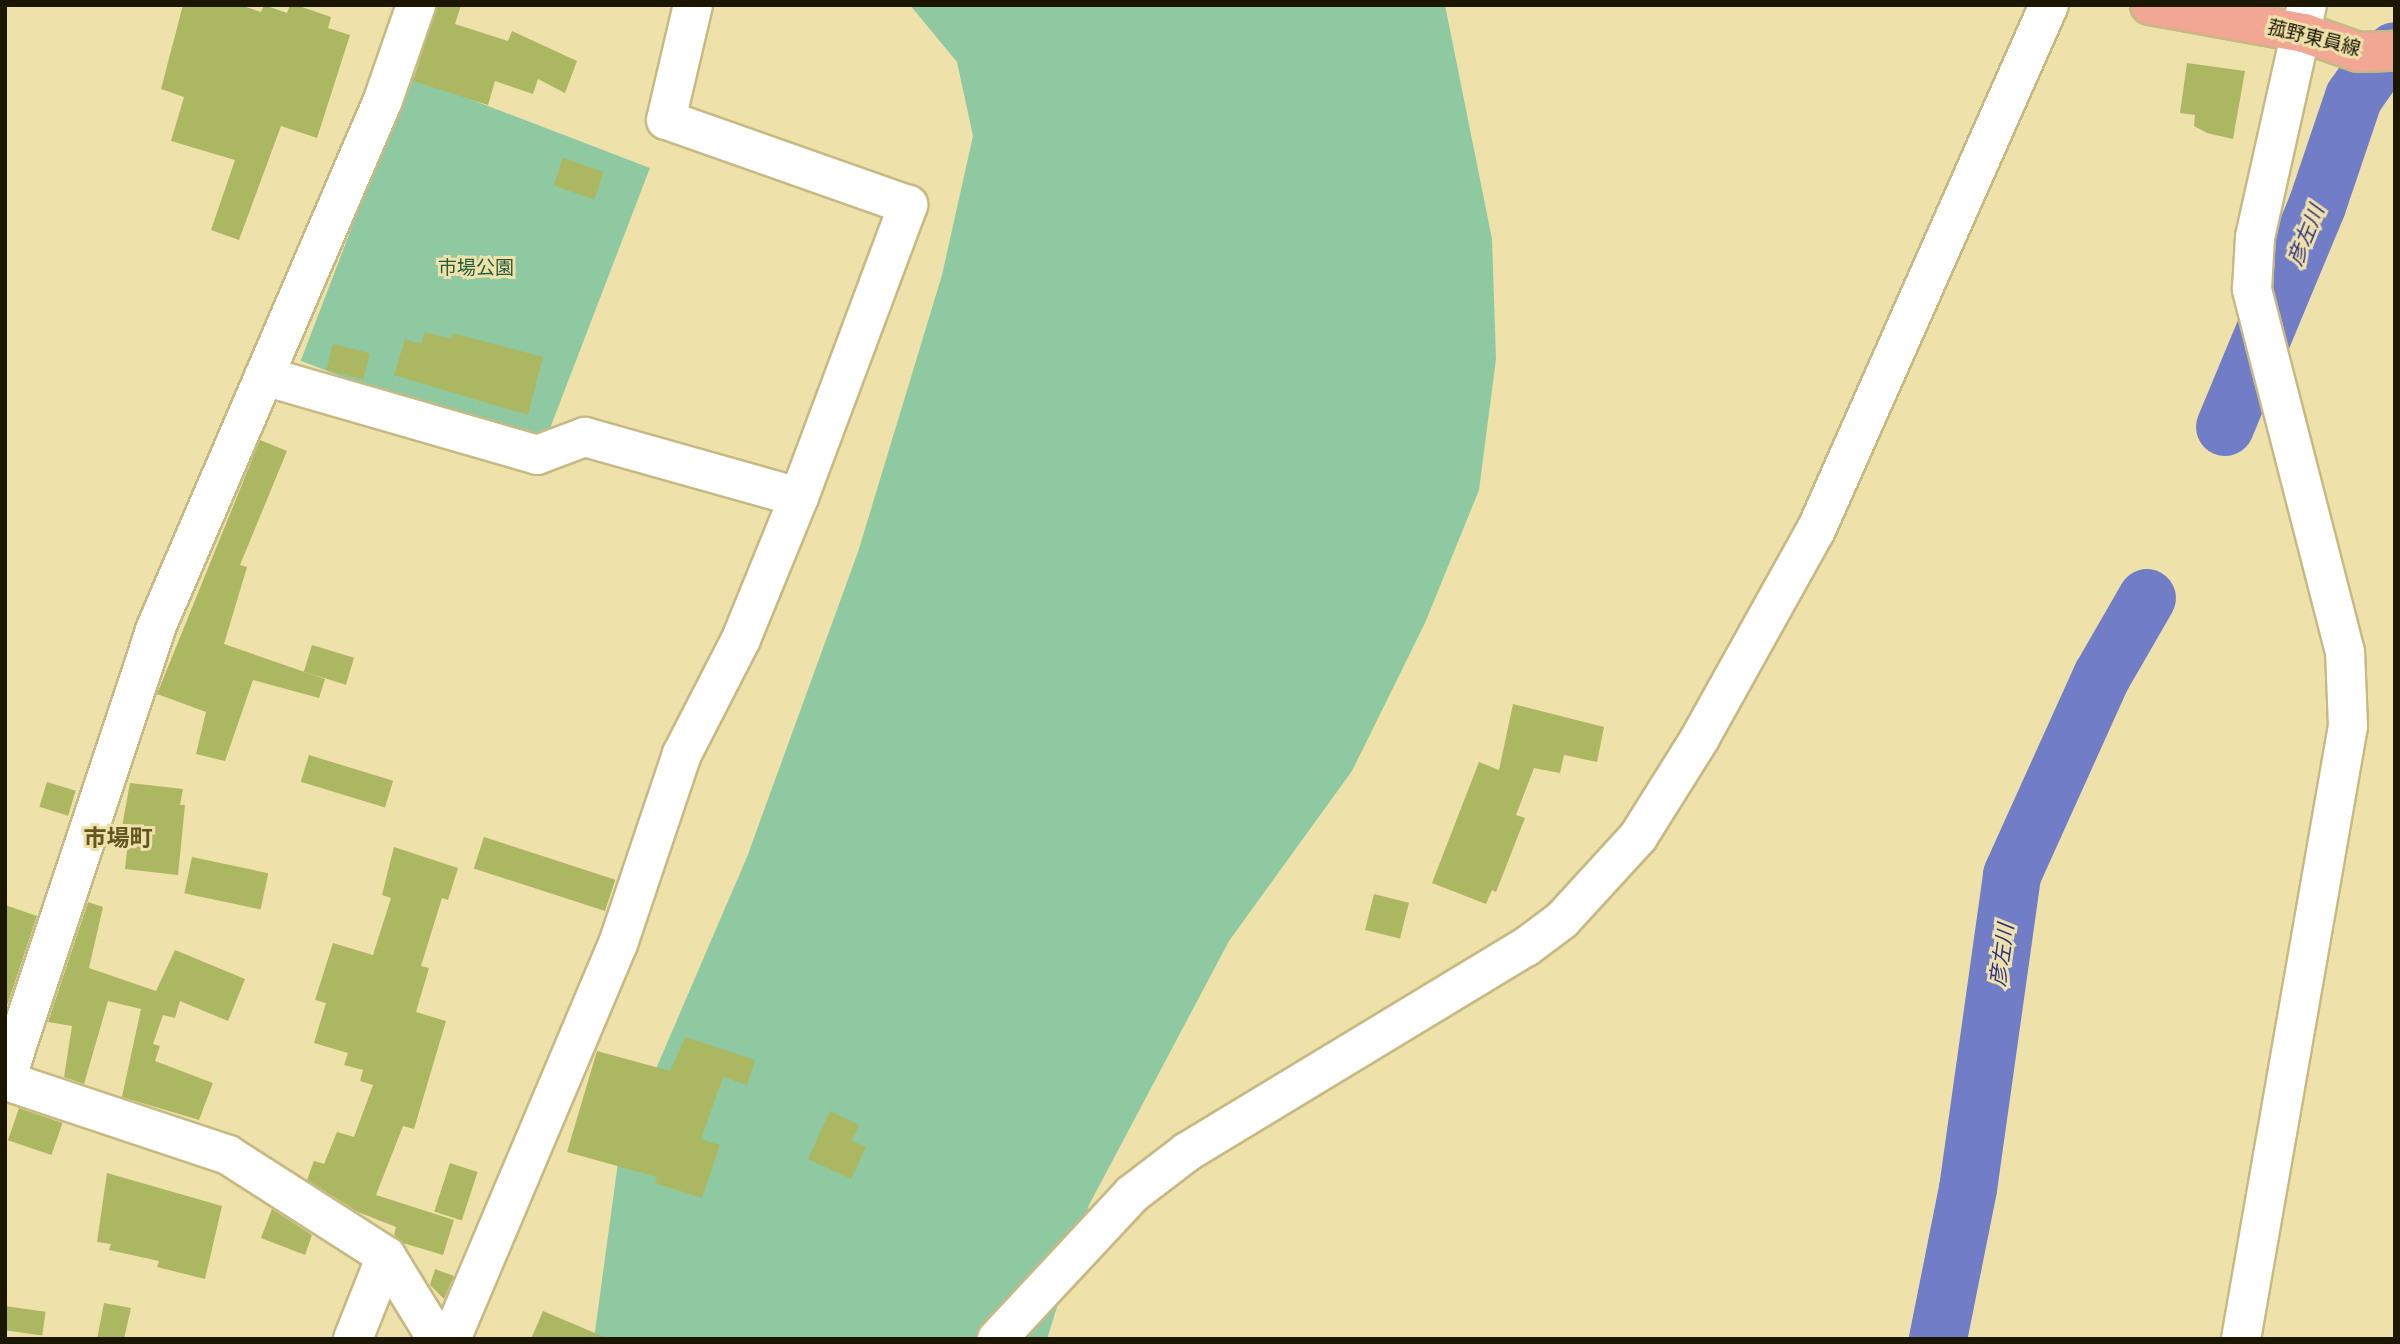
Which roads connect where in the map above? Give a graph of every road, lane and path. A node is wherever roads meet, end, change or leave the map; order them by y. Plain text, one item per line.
1 (416, 5) edge
2 (693, 5) edge
3 (2049, 5) edge
4 (2150, 5) edge
5 (2305, 19) edge
6 (2377, 52) edge
7 (264, 376) junction
8 (799, 497) junction
9 (17, 1016) edge
10 (5, 1082) edge
11 (386, 1256) junction
12 (353, 1339) edge
13 (437, 1339) edge
14 (451, 1339) edge
15 (997, 1339) edge
16 (2241, 1339) edge

1 - 7 street
2 - 8 street
3 - 15 street
4 - 5 main road, 菰野東員線
5 - 6 main road, 菰野東員線
5 - 16 street
7 - 8 street
7 - 9 street
8 - 14 street
9 - 10 street
10 - 11 street
11 - 12 street
11 - 13 street

